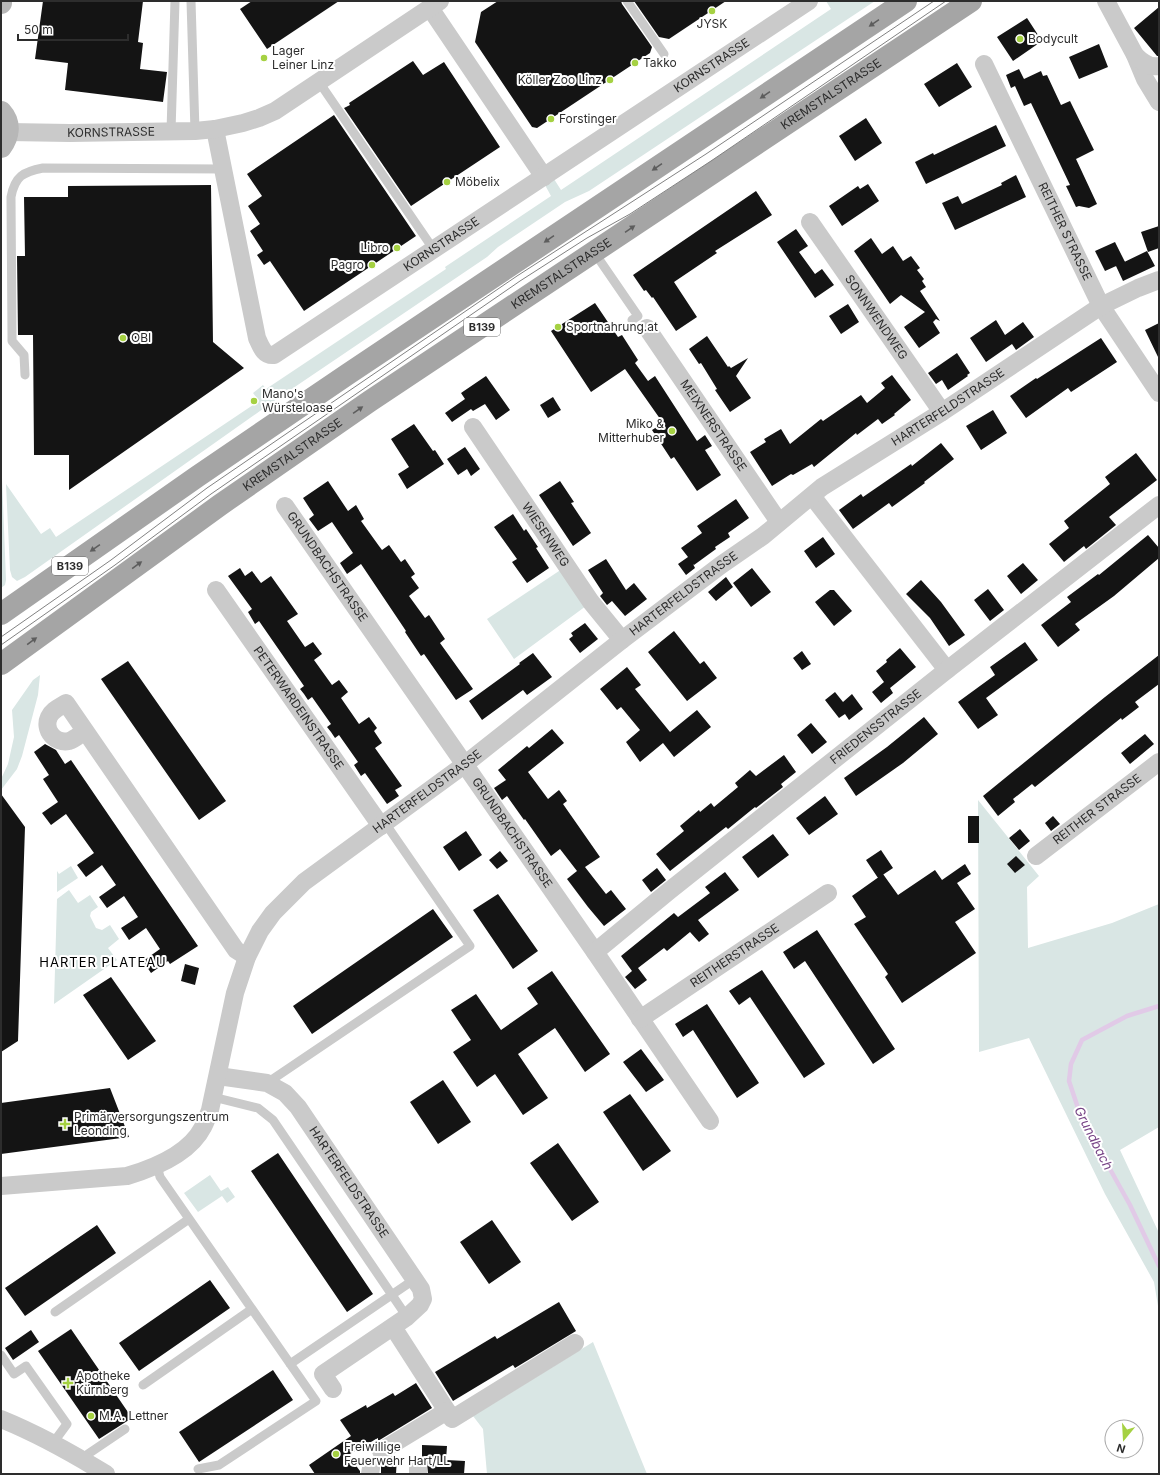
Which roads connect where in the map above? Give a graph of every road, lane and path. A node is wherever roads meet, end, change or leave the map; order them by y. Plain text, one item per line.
1 (175, 1) edge
2 (191, 1) edge
3 (627, 1) edge
4 (808, 1) edge
5 (906, 1) edge
6 (971, 1) edge
7 (1106, 1) edge
8 (435, 4) edge
9 (664, 54) dead end
10 (1134, 55) junction
11 (984, 64) dead end
12 (1159, 66) edge
13 (1159, 74) edge
14 (319, 82) junction
15 (1158, 100) edge
16 (215, 129) junction
17 (3, 130) edge
18 (172, 131) junction
19 (195, 131) junction
20 (223, 169) junction
21 (544, 177) junction
22 (810, 222) dead end
23 (434, 250) junction
24 (594, 252) junction
25 (1159, 280) edge
26 (1100, 306) junction
27 (632, 320) dead end
28 (648, 328) dead end
29 (25, 375) dead end
30 (1159, 393) edge
31 (942, 412) junction
32 (473, 427) dead end
33 (812, 496) junction
34 (285, 506) dead end
35 (1159, 506) edge
36 (779, 522) junction
37 (216, 590) dead end
38 (1, 614) edge
39 (622, 640) junction
40 (1, 664) edge
41 (947, 670) junction
42 (86, 731) dead end
43 (1159, 762) edge
44 (464, 765) junction
45 (383, 825) junction
46 (1036, 856) dead end
47 (828, 893) dead end
48 (595, 952) junction
49 (247, 957) junction
50 (640, 1019) junction
51 (218, 1076) junction
52 (267, 1083) junction
53 (213, 1097) junction
54 (710, 1121) dead end
55 (157, 1165) junction
56 (1, 1186) edge
57 (189, 1219) junction
58 (415, 1279) junction
59 (392, 1294) junction
60 (252, 1309) junction
61 (55, 1312) dead end
62 (400, 1322) junction
63 (575, 1343) dead end
64 (1, 1356) edge
65 (290, 1364) junction
66 (143, 1385) dead end
67 (333, 1389) joint
68 (316, 1401) junction
69 (447, 1411) junction
70 (1, 1419) edge
71 (125, 1429) dead end
72 (53, 1443) junction
73 (381, 1451) dead end
74 (88, 1454) dead end
75 (198, 1469) dead end
76 (106, 1474) edge

1 - 18 lane
2 - 19 lane
3 - 9 lane
4 - 21 street, KORNSTRASSE
5 -> 38 main road, B139
24 -> 6 main road, KREMSTALSTRASSE / B139
7 - 10 street
8 - 14 street, KORNSTRASSE
8 - 21 street
10 - 12 street
10 - 15 street
11 - 26 street, REITHER STRASSE
13 - 15 street
14 - 16 street, KORNSTRASSE
14 - 23 lane
16 - 19 street, KORNSTRASSE
16 - 20 street, KORNSTRASSE
17 - 18 street, KORNSTRASSE
18 - 19 street, KORNSTRASSE
20 - 23 street, KORNSTRASSE
20 - 29 lane
21 - 23 street, KORNSTRASSE
22 - 31 street, SONNWENDWEG
24 - 27 lane
40 -> 24 main road, KREMSTALSTRASSE / B139
25 - 26 street, HARTERFELDSTRASSE
26 - 30 street, REITHER STRASSE
26 - 31 street, HARTERFELDSTRASSE
28 - 36 street, MEIXNERSTRASSE
31 - 33 street, HARTERFELDSTRASSE
32 - 39 street, WIESENWEG
33 - 36 street, HARTERFELDSTRASSE
33 - 41 street
34 - 44 street, GRUNDBACHSTRASSE
35 - 41 street, FRIEDENSSTRASSE
36 - 39 street, HARTERFELDSTRASSE
37 - 45 street, PETERWARDEINSTRASSE
39 - 44 street, HARTERFELDSTRASSE
41 - 48 street, FRIEDENSSTRASSE
42 - 49 street
43 - 46 street, REITHER STRASSE
44 - 45 street, HARTERFELDSTRASSE
44 - 48 street, GRUNDBACHSTRASSE
45 - 49 street, HARTERFELDSTRASSE
45 - 52 lane
47 - 50 street, REITHERSTRASSE
48 - 50 street, GRUNDBACHSTRASSE
49 - 51 street, HARTERFELDSTRASSE
50 - 54 street, GRUNDBACHSTRASSE
51 - 52 street, HARTERFELDSTRASSE
51 - 53 street, HARTERFELDSTRASSE
52 - 58 street, HARTERFELDSTRASSE
53 - 55 street, HARTERFELDSTRASSE
53 - 59 lane
55 - 56 street, HARTERFELDSTRASSE
55 - 57 lane
57 - 60 lane
57 - 61 lane
58 - 59 lane
58 - 62 street, HARTERFELDSTRASSE
59 - 62 lane
59 - 65 lane
60 - 65 lane
60 - 66 lane
62 - 67 street, HARTERFELDSTRASSE
62 - 69 street
63 - 69 street
64 - 72 lane
65 - 68 lane
67 - 68 lane
68 - 75 lane
69 - 73 street
70 - 72 street
71 - 74 lane
72 - 76 street

